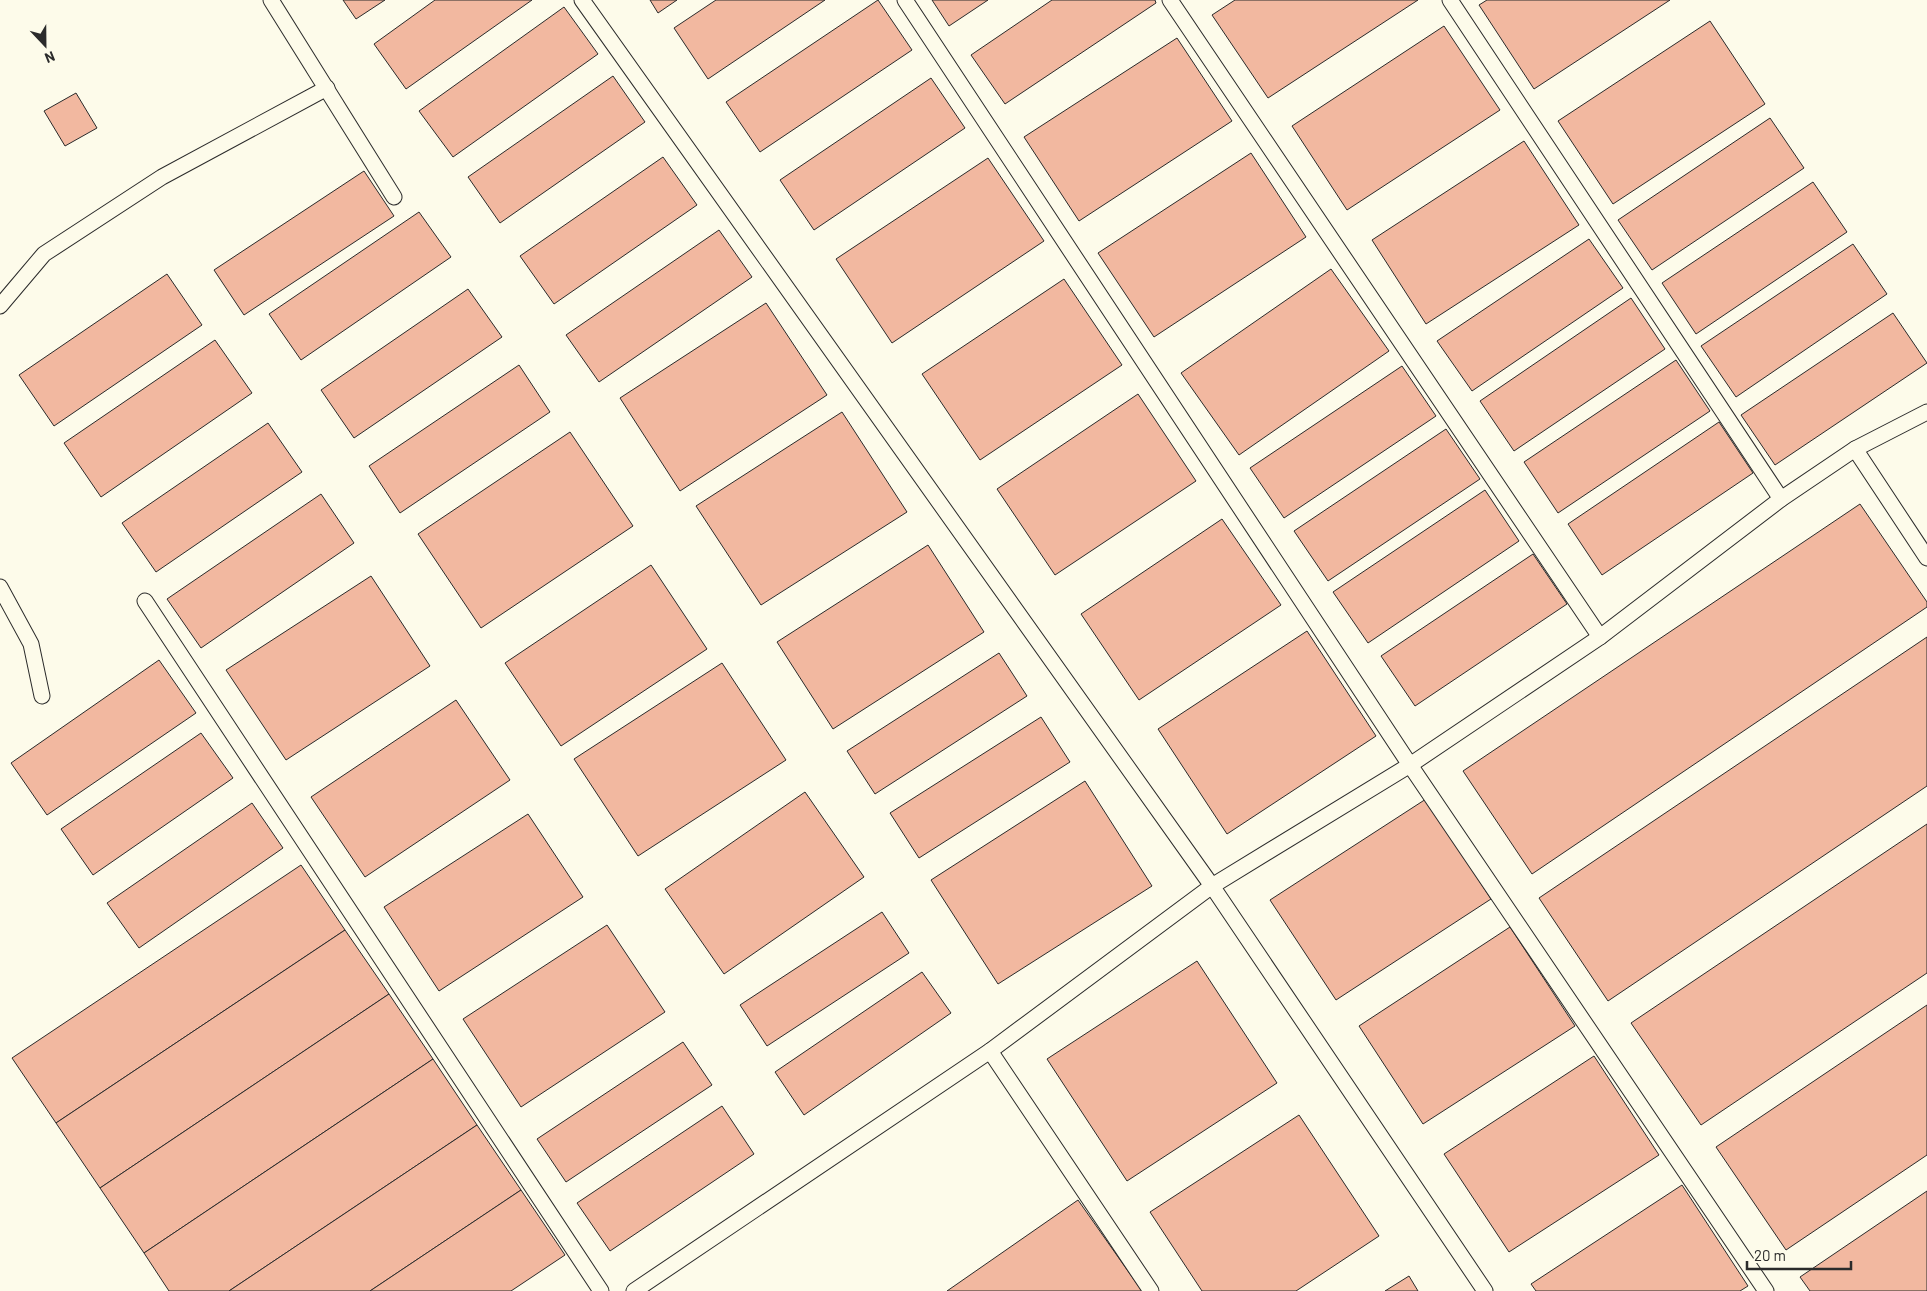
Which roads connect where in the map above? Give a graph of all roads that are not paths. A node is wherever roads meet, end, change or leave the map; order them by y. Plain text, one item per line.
1 (271, 0) edge
2 (582, 0) edge
3 (905, 0) edge
4 (1170, 0) edge
5 (1450, 0) edge
6 (326, 88) junction
7 (394, 197) dead end
8 (0, 306) edge
9 (1927, 412) edge
10 (1856, 449) junction
11 (1781, 499) junction
12 (1927, 558) edge
13 (0, 586) edge
14 (144, 601) dead end
15 (1600, 637) junction
16 (42, 696) dead end
17 (1410, 765) junction
18 (1212, 886) junction
19 (990, 1051) junction
20 (601, 1291) edge
21 (634, 1291) edge
22 (1151, 1291) edge
23 (1485, 1291) edge
24 (1766, 1291) edge

1 - 6 lane
2 - 18 lane
3 - 17 lane
4 - 15 lane
5 - 11 lane
6 - 7 lane
6 - 8 lane
9 - 10 lane
10 - 11 lane
10 - 12 lane
11 - 15 lane
13 - 16 lane
14 - 20 lane
15 - 17 lane
17 - 18 lane
17 - 24 lane
18 - 19 lane
18 - 23 lane
19 - 21 lane
19 - 22 lane

